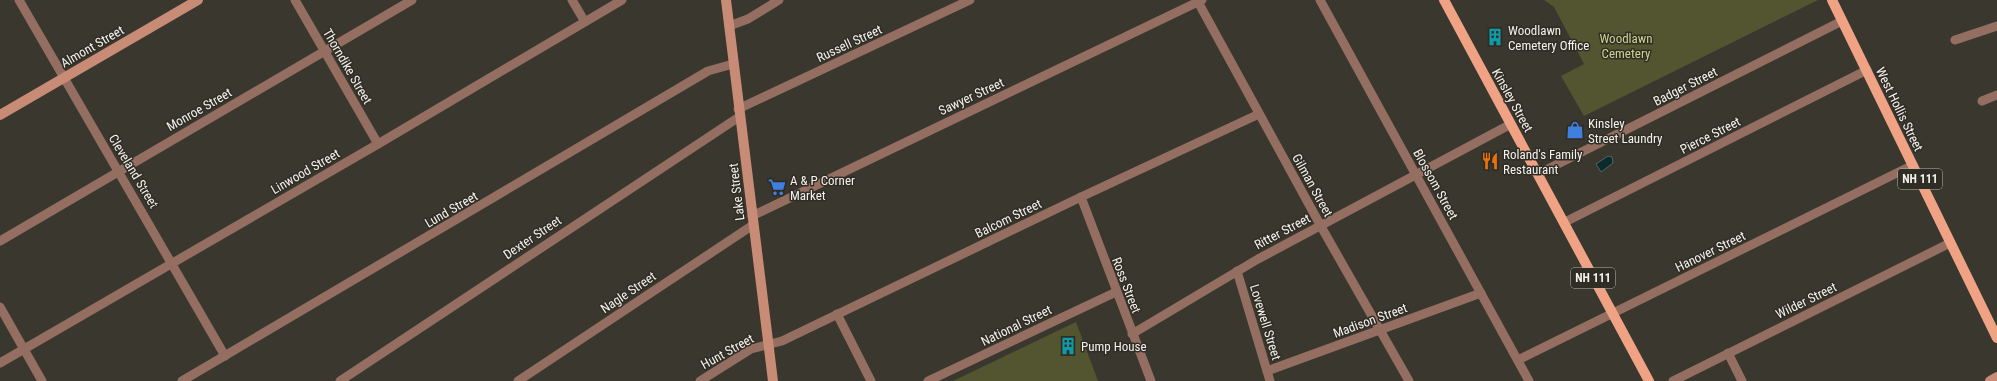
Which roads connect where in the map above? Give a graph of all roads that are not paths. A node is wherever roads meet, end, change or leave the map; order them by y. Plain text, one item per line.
1 (19, 0) edge
2 (198, 0) edge
3 (295, 0) edge
4 (412, 0) edge
5 (572, 0) edge
6 (622, 0) edge
7 (726, 0) edge
8 (779, 0) edge
9 (970, 0) edge
10 (1320, 0) edge
11 (1444, 0) edge
12 (1832, 0) edge
13 (1199, 1) edge
14 (954, 4) edge
15 (1842, 20) junction
16 (585, 22) junction
17 (729, 26) junction
18 (1997, 26) edge
19 (1955, 40) dead end
20 (326, 52) junction
21 (733, 64) junction
22 (1867, 70) junction
23 (63, 78) junction
24 (1997, 95) edge
25 (1982, 101) dead end
26 (739, 113) junction
27 (1259, 114) junction
28 (0, 115) edge
29 (1511, 124) junction
30 (378, 144) junction
31 (1913, 165) junction
32 (119, 172) junction
33 (1415, 174) junction
34 (1538, 174) junction
35 (1081, 197) junction
36 (752, 221) junction
37 (1565, 222) junction
38 (1320, 225) junction
39 (0, 241) edge
40 (1950, 243) junction
41 (172, 262) junction
42 (1237, 271) junction
43 (1116, 292) junction
44 (1481, 293) junction
45 (0, 307) edge
46 (837, 314) junction
47 (1612, 314) junction
48 (1381, 331) junction
49 (1132, 334) junction
50 (1997, 338) edge
51 (768, 344) junction
52 (24, 350) junction
53 (1728, 353) junction
54 (225, 356) junction
55 (1518, 360) junction
56 (0, 363) edge
57 (1267, 371) junction
58 (1997, 377) edge
59 (42, 381) edge
60 (182, 381) edge
61 (340, 381) edge
62 (518, 381) edge
63 (700, 381) edge
64 (773, 381) edge
65 (871, 381) edge
66 (928, 381) edge
67 (1150, 381) edge
68 (1270, 381) edge
69 (1409, 381) edge
70 (1529, 381) edge
71 (1649, 381) edge
72 (1673, 381) edge
73 (1742, 381) edge
74 (1990, 381) edge

1 - 23 street, Cleveland Street
2 - 23 street, Almont Street
3 - 20 street, Thorndike Street
4 - 20 street, Monroe Street
5 - 16 street
6 - 16 street, Linwood Street
7 - 17 street, Lake Street
8 - 17 street
9 - 14 street, Russell Street
10 - 33 street, Blossom Street
11 - 29 main road, Kinsley Street / NH 111
12 - 15 main road, West Hollis Street / NH 111
13 - 27 street, Gilman Street
13 - 36 street, Sawyer Street
14 - 26 street, Russell Street
15 - 22 main road, West Hollis Street / NH 111
15 - 34 street, Badger Street
16 - 30 street, Linwood Street
17 - 21 street, Lake Street
18 - 19 street
20 - 30 street, Thorndike Street
20 - 32 street, Monroe Street
21 - 26 street, Lake Street
21 - 54 street, Lund Street
22 - 31 main road, West Hollis Street / NH 111
22 - 37 street, Pierce Street
23 - 28 street, Almont Street
23 - 32 street, Cleveland Street
24 - 25 street
26 - 36 street, Lake Street
26 - 61 street, Dexter Street
27 - 35 street, Balcom Street
27 - 38 street, Gilman Street
29 - 33 street, Ritter Street
29 - 34 main road, Kinsley Street / NH 111
30 - 41 street, Linwood Street
31 - 40 main road, West Hollis Street / NH 111
31 - 47 street, Hanover Street
32 - 39 street, Monroe Street
32 - 41 street, Cleveland Street
33 - 38 street, Ritter Street
33 - 44 street, Blossom Street
34 - 37 main road, Kinsley Street / NH 111
35 - 43 street, Ross Street
35 - 46 street, Balcom Street
36 - 51 street, Lake Street
36 - 62 street, Nagle Street
37 - 47 main road, Kinsley Street / NH 111
38 - 42 street, Ritter Street
38 - 48 street, Gilman Street
40 - 50 main road, West Hollis Street / NH 111
40 - 53 street, Wilder Street
41 - 52 street, Linwood Street
41 - 54 street, Cleveland Street
42 - 49 street, Ritter Street
42 - 57 street, Lovewell Street
43 - 49 street, Ross Street
43 - 66 street, National Street
44 - 48 street, Madison Street
44 - 55 street, Blossom Street
45 - 52 street
46 - 51 street, Balcom Street
46 - 65 street
47 - 55 street, Hanover Street
47 - 71 main road, Kinsley Street / NH 111
48 - 57 street, Madison Street
48 - 69 street, Gilman Street
49 - 67 street, Ross Street
51 - 63 street, Hunt Street
51 - 64 street, Lake Street
52 - 56 street, Linwood Street
52 - 59 street
53 - 72 street, Wilder Street
53 - 73 street
54 - 60 street, Lund Street
55 - 70 street, Blossom Street
57 - 68 street, Lovewell Street
58 - 74 street

